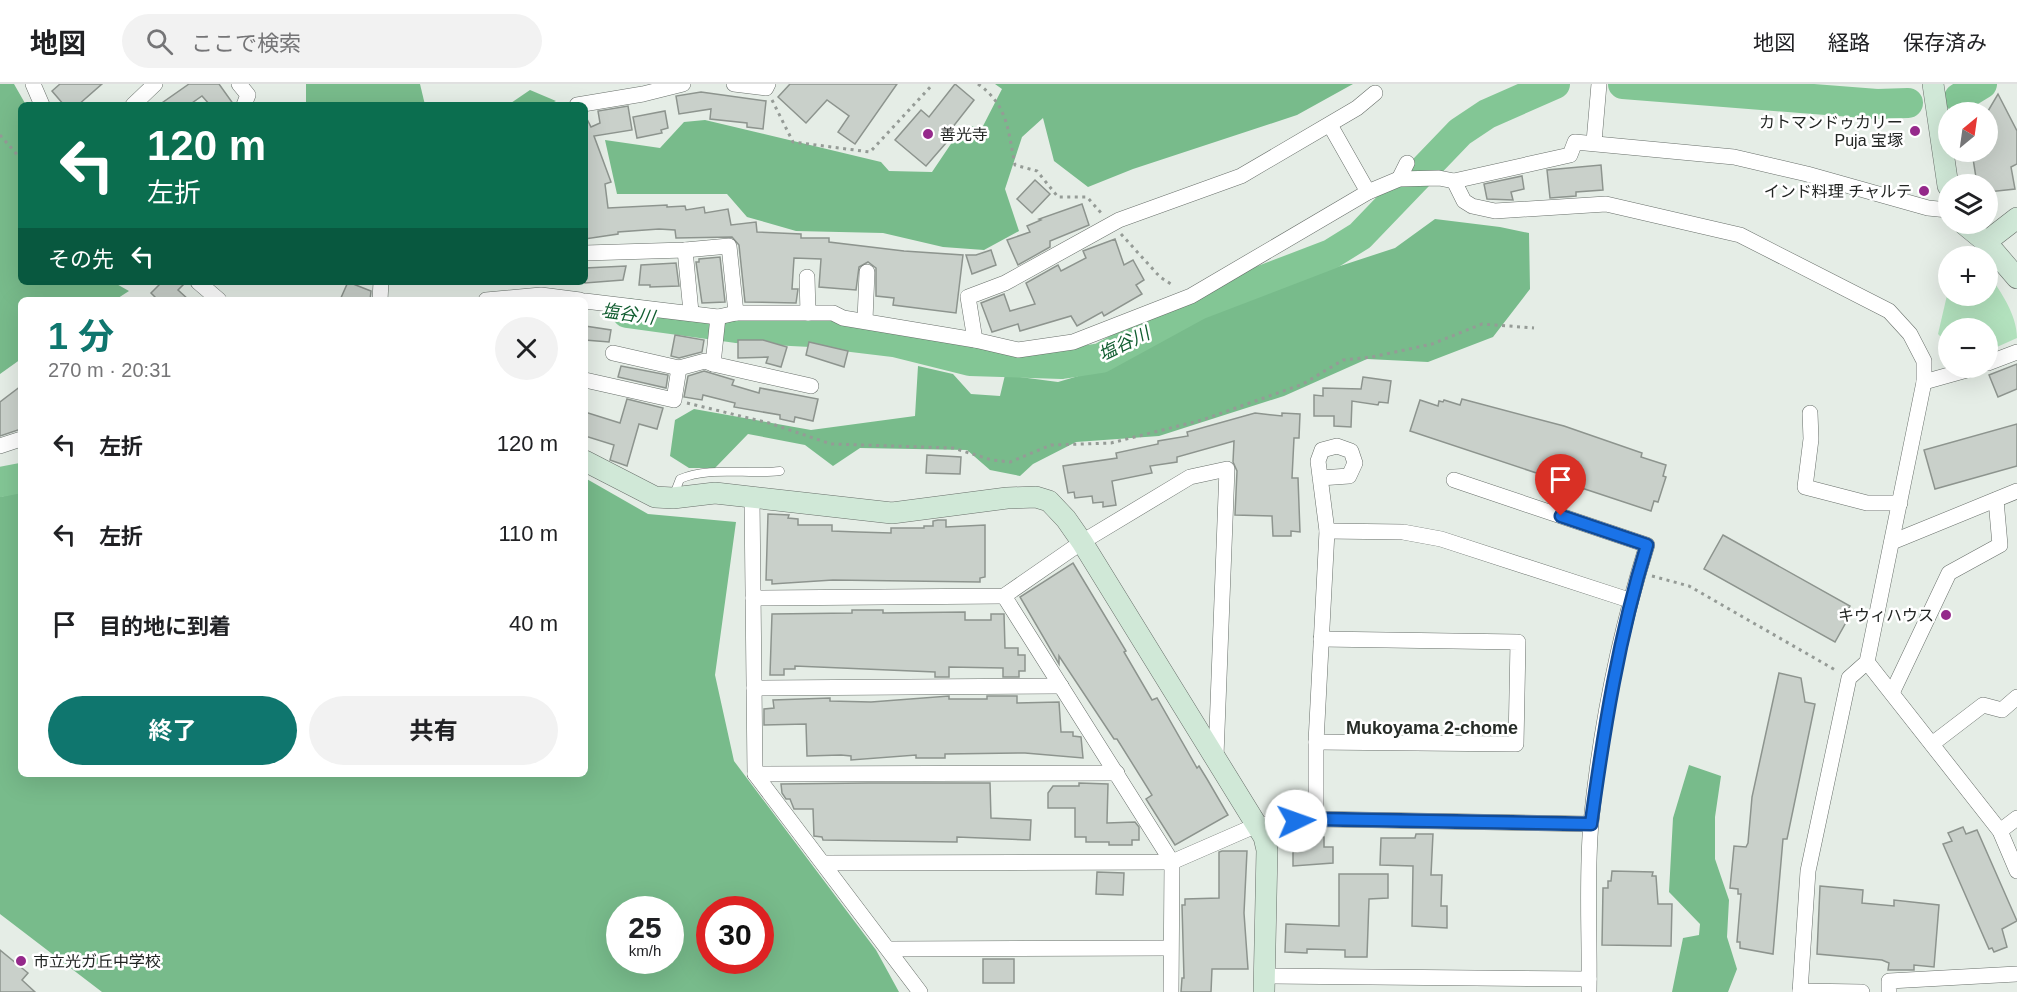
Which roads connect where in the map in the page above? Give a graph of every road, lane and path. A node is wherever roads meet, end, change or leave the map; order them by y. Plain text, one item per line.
1 (33, 84) edge
2 (155, 84) edge
3 (239, 84) edge
4 (683, 84) edge
5 (734, 84) edge
6 (933, 84) edge
7 (978, 84) edge
8 (1933, 84) edge
9 (767, 86) edge
10 (1599, 89) edge
11 (1375, 93) dead end
12 (41, 102) edge
13 (136, 102) edge
14 (245, 102) edge
15 (588, 103) edge
16 (1330, 125) junction
17 (0, 135) edge
18 (1594, 142) junction
19 (18, 156) edge
20 (1407, 163) dead end
21 (1946, 174) edge
22 (1399, 178) junction
23 (1454, 181) junction
24 (1368, 192) junction
25 (1938, 209) edge
26 (2017, 218) edge
27 (1113, 226) junction
28 (1976, 234) edge
29 (1986, 242) junction
30 (685, 250) junction
31 (588, 253) edge
32 (867, 272) dead end
33 (807, 277) dead end
34 (2017, 278) edge
35 (202, 285) edge
36 (1191, 296) junction
37 (216, 297) edge
38 (519, 297) edge
39 (557, 297) edge
40 (588, 301) edge
41 (691, 312) junction
42 (808, 313) junction
43 (736, 314) junction
44 (718, 317) junction
45 (865, 320) junction
46 (1534, 328) dead end
47 (975, 340) junction
48 (2017, 352) edge
49 (613, 353) dead end
50 (1998, 359) edge
51 (713, 364) junction
52 (679, 368) junction
53 (1938, 378) edge
54 (588, 381) edge
55 (1924, 382) junction
56 (812, 386) dead end
57 (674, 400) junction
58 (1810, 413) dead end
59 (18, 440) edge
60 (0, 446) edge
61 (588, 462) edge
62 (780, 471) dead end
63 (1320, 478) dead end
64 (1454, 480) dead end
65 (2017, 491) edge
66 (673, 498) junction
67 (752, 499) junction
68 (1995, 500) junction
69 (1900, 502) junction
70 (1327, 531) junction
71 (1082, 542) junction
72 (1892, 542) junction
73 (1638, 572) junction
74 (1004, 596) junction
75 (753, 598) junction
76 (1629, 600) junction
77 (1321, 639) junction
78 (1867, 662) junction
79 (1849, 678) junction
80 (1061, 686) junction
81 (754, 688) junction
82 (1892, 693) junction
83 (2017, 697) edge
84 (1316, 742) junction
85 (1932, 744) junction
86 (1216, 756) junction
87 (1117, 773) junction
88 (755, 774) junction
89 (2017, 818) edge
90 (1316, 819) junction
91 (1591, 824) junction
92 (1257, 825) junction
93 (2000, 831) junction
94 (1172, 862) junction
95 (824, 863) junction
96 (2017, 871) edge
97 (1169, 948) junction
98 (890, 949) junction
99 (2017, 974) edge
100 (1264, 984) edge
101 (1589, 985) edge
102 (920, 992) edge
103 (1171, 992) edge
104 (1800, 992) edge
105 (1862, 992) edge
106 (1889, 992) edge

1 - 12 street
2 - 13 street
3 - 14 street
4 - 15 street
5 - 9 street
6 - 9 path
7 - 27 path
8 - 21 street
10 - 18 street
11 - 16 street
16 - 24 street
16 - 27 street
17 - 19 path
18 - 23 street
18 - 25 street
20 - 22 street
22 - 23 street
22 - 24 street
23 - 55 street
24 - 36 street
26 - 29 street
27 - 36 path
27 - 47 street
28 - 29 street
29 - 34 street
30 - 31 street
30 - 41 street
30 - 43 street
32 - 45 street
33 - 42 street
35 - 37 street
36 - 47 street
38 - 39 street
40 - 41 street
41 - 44 street
42 - 43 street
42 - 45 street
43 - 44 street
44 - 51 street
45 - 47 street
46 - 57 path
48 - 50 street
49 - 52 street
51 - 52 street
51 - 56 street
52 - 57 street
53 - 55 street
54 - 57 street
55 - 69 street
58 - 69 street
59 - 60 street
61 - 66 street
62 - 66 lane
63 - 70 street
64 - 73 street
65 - 68 street
66 - 67 street
67 - 71 street
67 - 75 street
68 - 72 street
68 - 82 street
69 - 72 street
70 - 76 street
70 - 77 street
71 - 74 street
71 - 86 street
71 - 86 street
72 - 78 street
73 - 76 street
73 - 79 path
74 - 75 street
74 - 80 street
75 - 81 street
76 - 91 street
77 - 84 street
77 - 84 street
78 - 79 street
78 - 82 street
79 - 104 street
80 - 81 street
80 - 87 street
81 - 88 street
82 - 85 street
83 - 85 street
84 - 90 street
85 - 93 street
86 - 92 street
87 - 88 street
87 - 94 street
88 - 95 street
89 - 93 street
90 - 91 street
90 - 92 street
91 - 101 street
92 - 94 street
92 - 100 street
93 - 96 street
94 - 95 street
94 - 97 street
95 - 98 street
97 - 98 street
97 - 103 street
98 - 102 street
99 - 106 street
100 - 101 street
104 - 105 street

